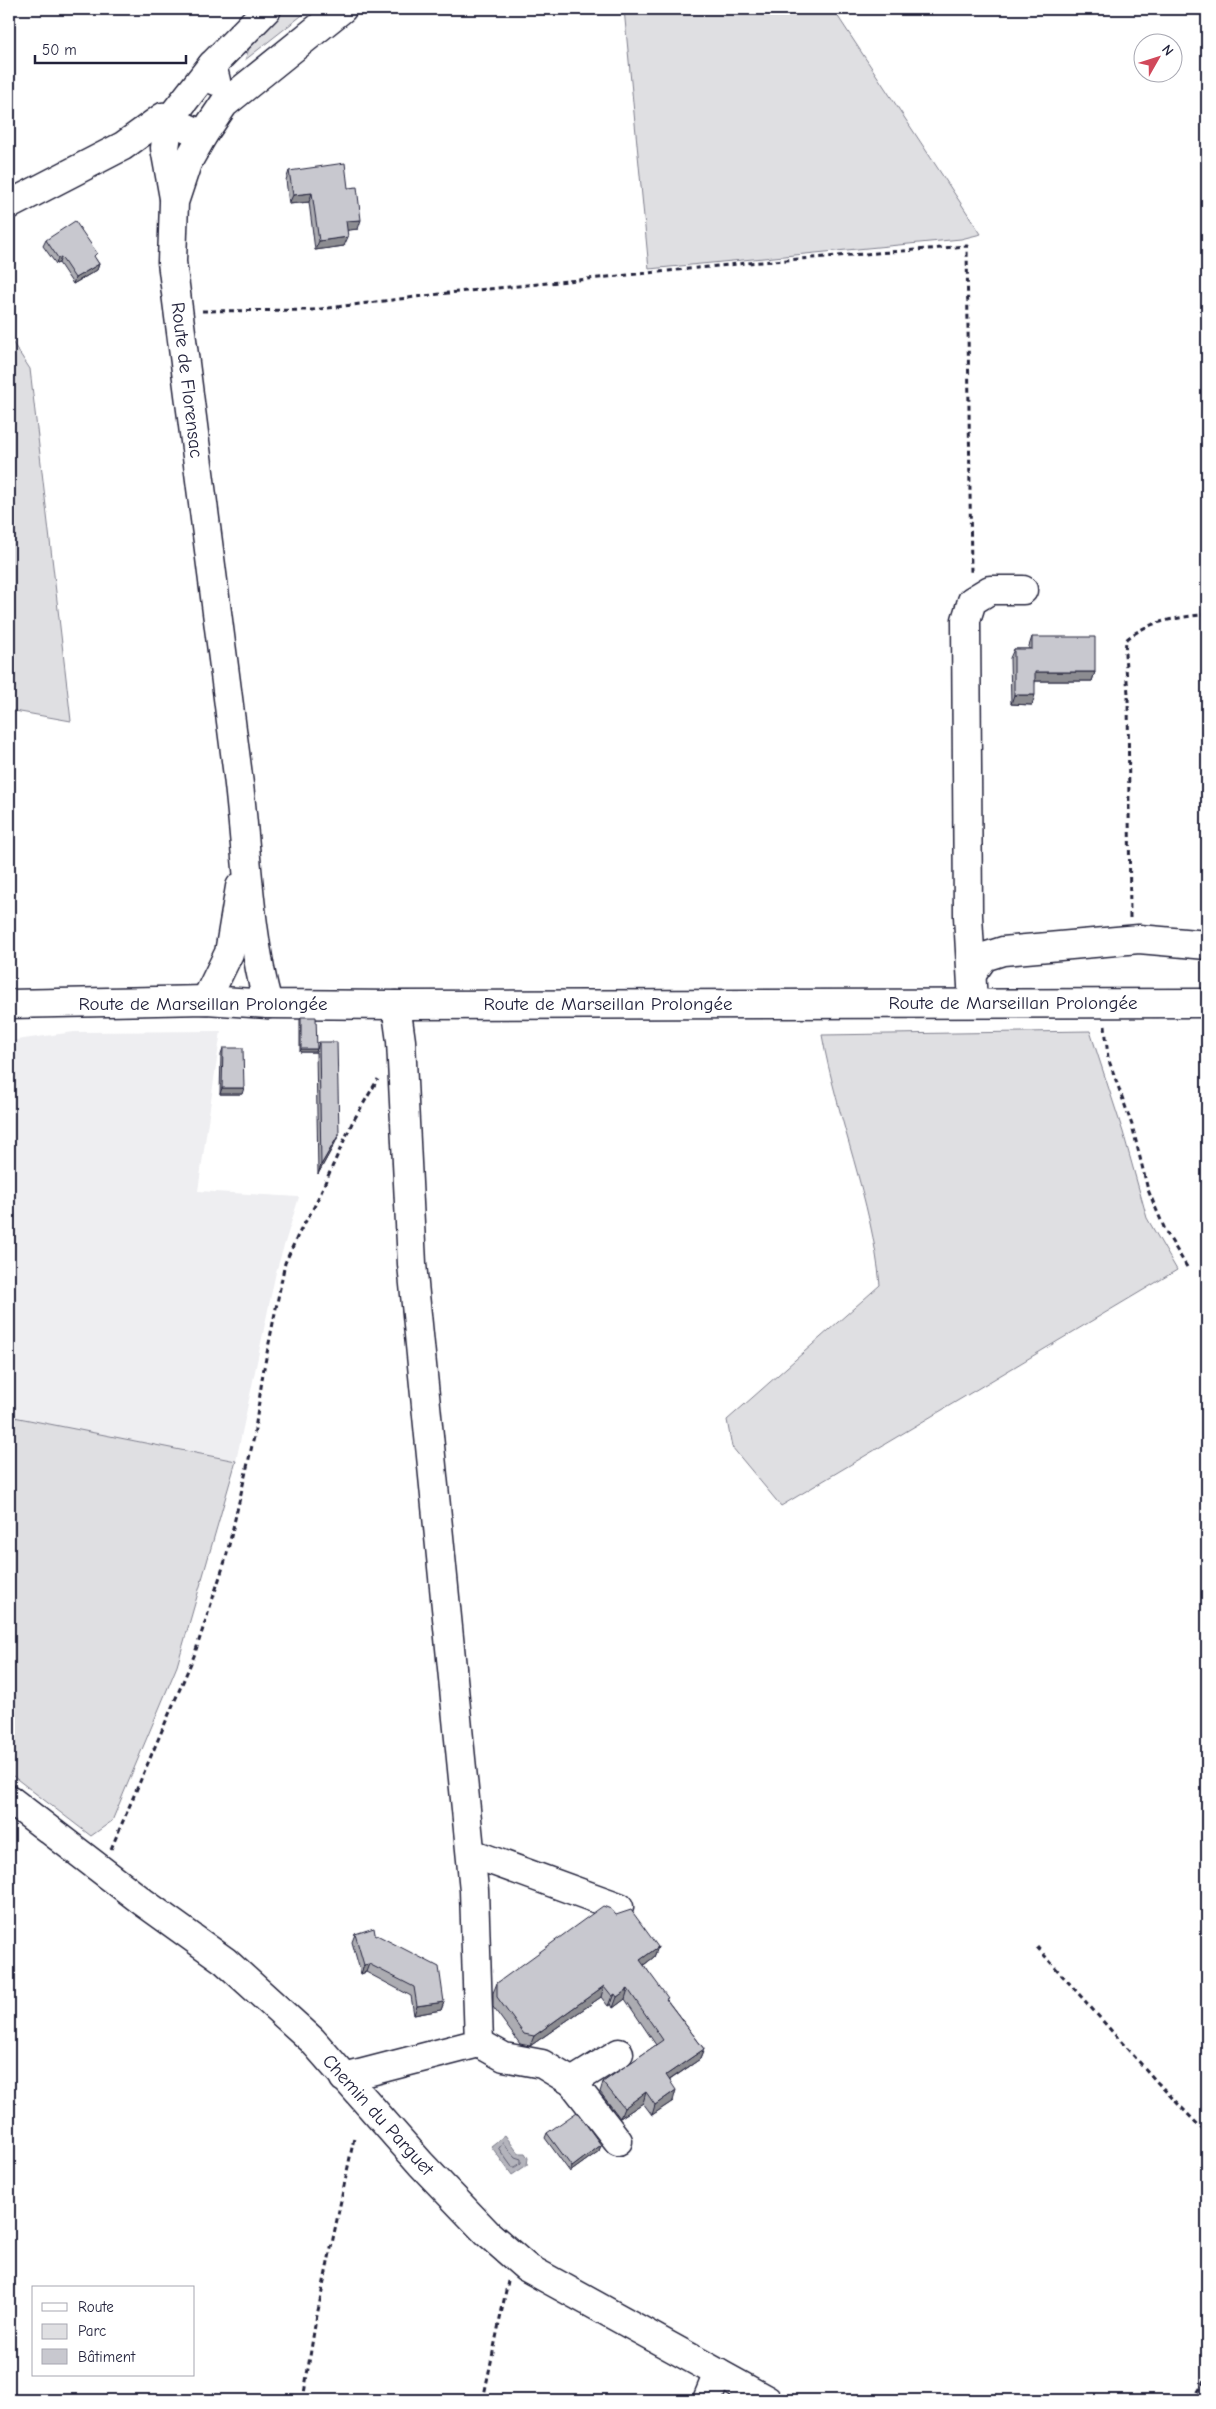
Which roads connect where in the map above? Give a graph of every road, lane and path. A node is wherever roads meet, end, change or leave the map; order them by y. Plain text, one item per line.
1 (267, 9) edge
2 (342, 9) edge
3 (212, 65) junction
4 (224, 104) junction
5 (169, 120) junction
6 (203, 135) junction
7 (174, 202) junction
8 (9, 205) edge
9 (178, 311) junction
10 (1023, 590) dead end
11 (972, 601) junction
12 (1207, 614) edge
13 (244, 818) junction
14 (1120, 941) junction
15 (1207, 945) edge
16 (972, 974) junction
17 (206, 1000) junction
18 (973, 1003) junction
19 (1102, 1003) junction
20 (1207, 1003) edge
21 (9, 1004) edge
22 (268, 1004) junction
23 (396, 1005) junction
24 (381, 1074) dead end
25 (1187, 1267) dead end
26 (9, 1799) edge
27 (471, 1854) junction
28 (102, 1870) junction
29 (619, 1907) dead end
30 (1036, 1947) dead end
31 (479, 2043) junction
32 (619, 2052) dead end
33 (344, 2078) junction
34 (572, 2082) junction
35 (1207, 2134) edge
36 (354, 2138) dead end
37 (618, 2141) dead end
38 (514, 2257) junction
39 (718, 2373) junction
40 (1207, 2377) edge
41 (303, 2400) edge
42 (483, 2400) edge
43 (707, 2400) edge
44 (767, 2400) edge
45 (1193, 2400) edge

1 - 3 street
2 - 4 street, Route de Florensac
3 - 4 street
3 - 5 street
4 - 6 street, Route de Florensac
5 - 6 street
5 - 7 street
5 - 8 street
6 - 7 street, Route de Florensac
7 - 9 street, Route de Florensac
9 - 11 path
9 - 13 street, Route de Florensac
10 - 11 street
11 - 16 street
12 - 14 path
13 - 17 street, Route de Florensac
13 - 22 street, Route de Florensac
14 - 15 street
14 - 16 street
16 - 18 street
17 - 21 street, Route de Marseillan Prolongée
17 - 22 street, Route de Marseillan Prolongée
18 - 19 street, Route de Marseillan Prolongée
18 - 23 street, Route de Marseillan Prolongée
19 - 20 street, Route de Marseillan Prolongée
19 - 25 path
22 - 23 street, Route de Marseillan Prolongée
23 - 27 street
24 - 28 path
26 - 28 street, Chemin du Parguet
27 - 29 street
27 - 31 street
28 - 33 street, Chemin du Parguet
30 - 35 path
31 - 33 street
31 - 34 street
32 - 34 street
33 - 38 street, Chemin du Parguet
34 - 37 street
36 - 41 path
38 - 39 street, Chemin du Parguet
38 - 42 path
39 - 43 street
39 - 44 street, Chemin du Parguet
40 - 45 path

